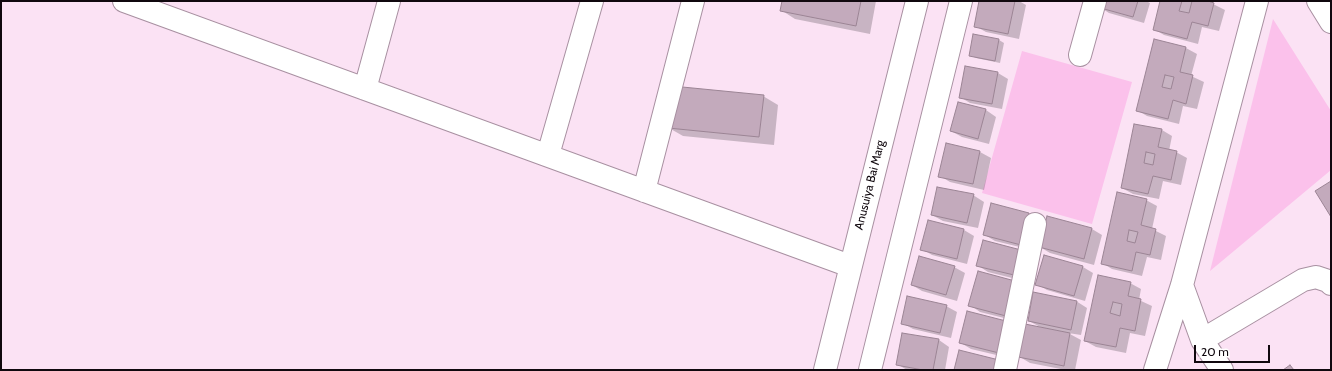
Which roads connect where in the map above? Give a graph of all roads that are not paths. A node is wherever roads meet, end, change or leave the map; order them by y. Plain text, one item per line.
1 (124, 1) edge
2 (389, 1) edge
3 (592, 1) edge
4 (693, 1) edge
5 (917, 1) edge
6 (961, 1) edge
7 (1095, 1) edge
8 (1257, 1) edge
9 (1318, 1) edge
10 (1331, 22) edge
11 (1080, 55) dead end
12 (365, 89) junction
13 (548, 155) junction
14 (644, 191) junction
15 (1035, 224) dead end
16 (850, 266) junction
17 (1331, 284) edge
18 (1182, 285) junction
19 (1202, 340) junction
20 (825, 370) edge
21 (870, 370) edge
22 (1005, 370) edge
23 (1155, 370) edge
24 (1222, 370) edge

1 - 12 street
2 - 12 street
3 - 13 street
4 - 14 street
5 - 16 street, Anusuiya Bai Marg
6 - 21 street
7 - 11 street
8 - 18 street
9 - 10 street
12 - 13 street
13 - 14 street
14 - 16 street
15 - 22 street
16 - 20 street, Anusuiya Bai Marg
17 - 19 street
18 - 19 street
18 - 23 street
19 - 24 street

